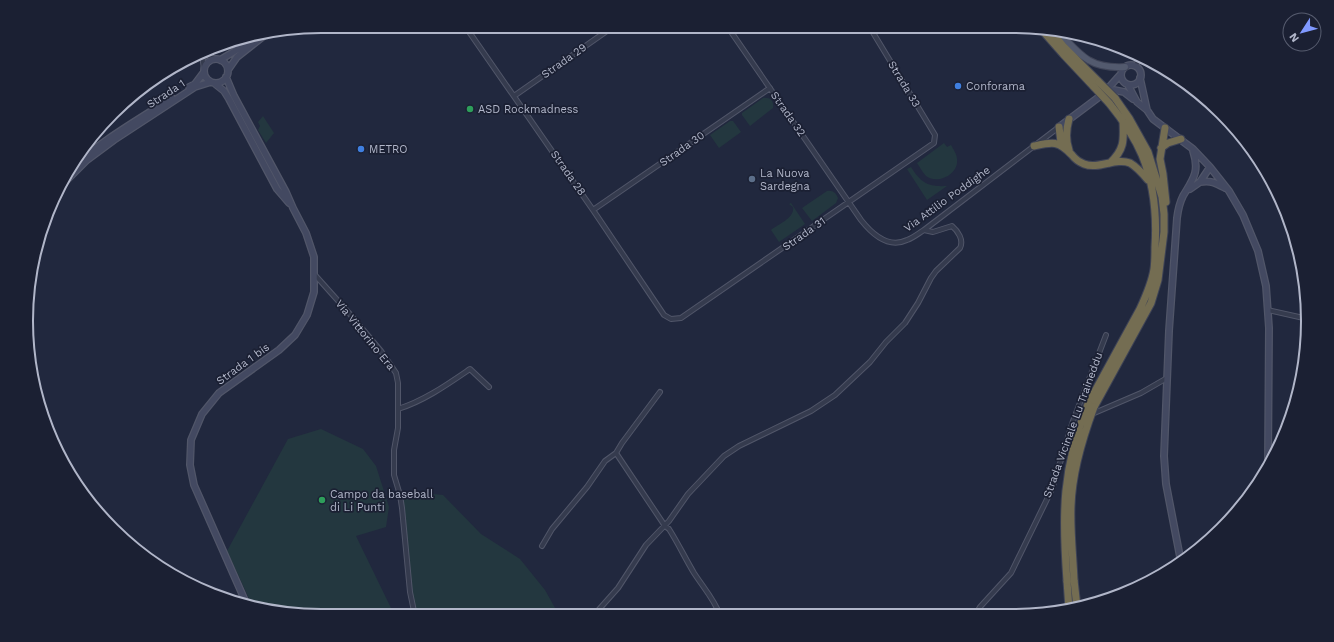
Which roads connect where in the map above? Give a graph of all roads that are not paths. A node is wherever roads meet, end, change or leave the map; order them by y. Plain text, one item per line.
1 (470, 33) edge
2 (604, 33) edge
3 (732, 33) edge
4 (873, 33) edge
5 (1046, 35) edge
6 (1055, 36) edge
7 (1065, 38) edge
8 (258, 40) edge
9 (247, 43) edge
10 (210, 56) edge
11 (203, 59) edge
12 (217, 60) junction
13 (1138, 62) edge
14 (1135, 66) junction
15 (1125, 67) junction
16 (204, 70) junction
17 (227, 74) junction
18 (1120, 75) junction
19 (1140, 78) junction
20 (213, 82) junction
21 (1097, 84) junction
22 (1127, 85) junction
23 (770, 88) junction
24 (1114, 90) junction
25 (1103, 94) junction
26 (514, 96) junction
27 (1112, 101) junction
28 (1137, 102) junction
29 (1147, 110) junction
30 (1069, 119) junction
31 (1123, 120) junction
32 (1059, 127) junction
33 (1165, 128) junction
34 (1180, 139) junction
35 (934, 143) joint
36 (1034, 146) junction
37 (1063, 146) junction
38 (1161, 148) junction
39 (1193, 149) junction
40 (88, 154) edge
41 (1071, 154) junction
42 (1110, 164) junction
43 (1210, 167) junction
44 (76, 170) edge
45 (1193, 180) junction
46 (1150, 181) junction
47 (1200, 182) junction
48 (1188, 190) junction
49 (1228, 191) junction
50 (849, 202) junction
51 (293, 208) junction
52 (593, 210) junction
53 (1164, 214) junction
54 (924, 230) junction
55 (315, 275) junction
56 (1268, 310) junction
57 (1301, 317) edge
58 (671, 319) joint
59 (1106, 336) dead end
60 (1167, 378) junction
61 (489, 387) dead end
62 (660, 392) dead end
63 (1091, 406) junction
64 (398, 409) junction
65 (1073, 421) junction
66 (616, 453) junction
67 (1268, 454) edge
68 (664, 526) junction
69 (542, 546) dead end
70 (1180, 555) edge
71 (1071, 581) junction
72 (244, 598) edge
73 (1076, 602) edge
74 (1069, 603) edge
75 (414, 609) edge
76 (599, 609) edge
77 (718, 609) edge
78 (979, 609) edge

1 - 26 street, Strada 28
2 - 26 street, Strada 29
3 - 23 street, Strada 32
4 - 35 street, Strada 33
5 - 21 highway
6 - 21 highway
7 - 15 main road
8 - 17 street
9 - 12 street
10 - 12 street
11 - 16 street
12 - 16 street
12 - 17 street
13 - 14 street
14 - 15 street
14 - 19 street
15 - 18 street
16 - 20 street
16 - 40 street, Strada 1
17 - 20 street
17 - 51 street, Strada 1 bis
18 - 22 street
18 - 25 street
19 - 22 street
19 - 29 street
20 - 44 street, Strada 1
20 - 51 street, Strada 1 bis
21 - 27 highway, bridge
22 - 24 street
22 - 28 street
23 - 50 street, Strada 32
23 - 52 street, Strada 30
24 - 25 street
24 - 28 street
25 - 30 street
26 - 52 street, Strada 28
27 - 31 highway
27 - 53 highway
28 - 29 street
29 - 33 street
30 - 32 street
30 - 41 highway
31 - 42 highway
31 - 46 highway
32 - 36 street, Via Attilio Poddighe
32 - 37 highway
33 - 34 street
33 - 38 highway
34 - 38 highway
34 - 39 street
35 - 50 street, Strada 31
36 - 37 highway
36 - 54 street, Via Attilio Poddighe
37 - 41 highway
38 - 53 highway
39 - 43 street
39 - 45 street
41 - 42 highway
42 - 46 highway
43 - 45 street
43 - 47 street
43 - 49 street
45 - 48 street
46 - 63 highway
47 - 48 street
47 - 49 street
48 - 60 street
49 - 56 street
50 - 54 street, Via Attilio Poddighe
50 - 58 street, Strada 31
51 - 55 street, Strada 1 bis
52 - 58 street, Strada 28
53 - 63 highway
54 - 68 street
55 - 64 street, Via Vittorino Era
55 - 72 street, Strada 1 bis
56 - 57 street
56 - 67 street
59 - 65 street, Strada Vicinale Lu Traineddu
60 - 65 street
60 - 70 street
61 - 64 street
62 - 66 street
63 - 71 highway, bridge
64 - 75 street, Via Vittorino Era
65 - 78 street, Strada Vicinale Lu Traineddu
66 - 68 street
66 - 69 street
68 - 76 street
68 - 77 street
71 - 73 highway
71 - 74 highway

